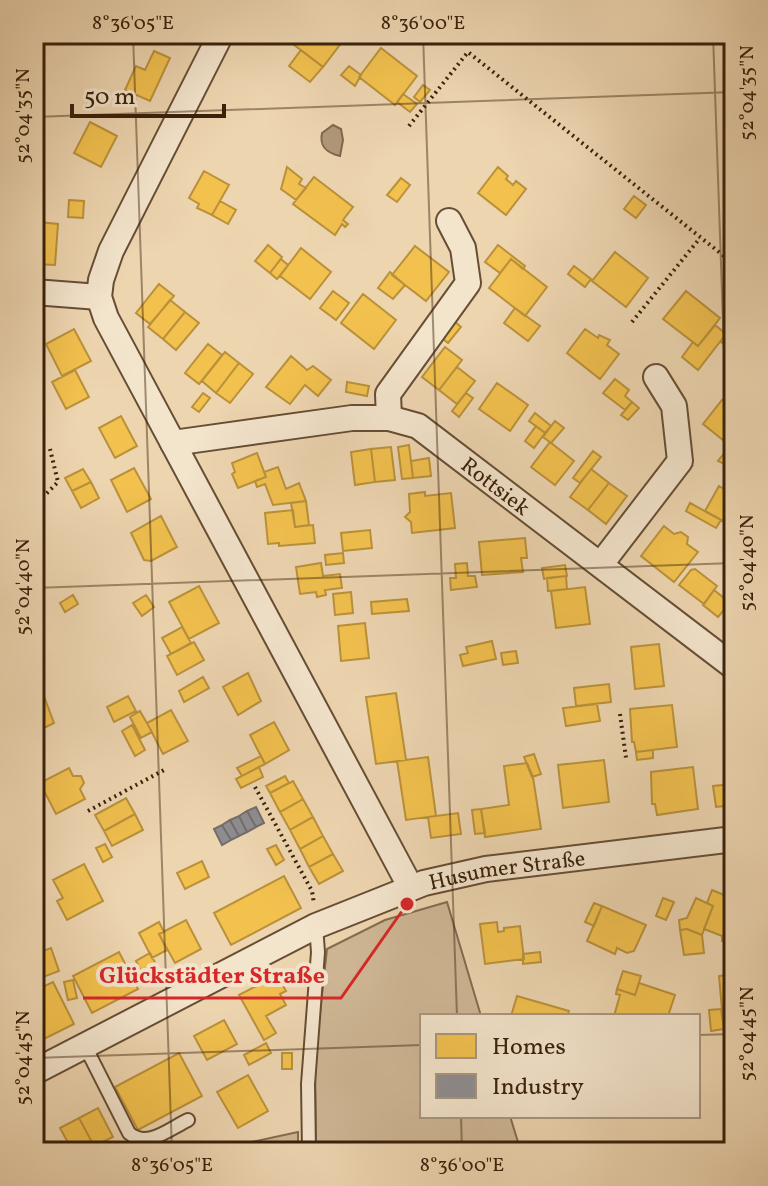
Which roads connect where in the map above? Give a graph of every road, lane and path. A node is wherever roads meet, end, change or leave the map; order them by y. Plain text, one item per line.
1 (221, 34) edge
2 (409, 126) dead end
3 (449, 221) dead end
4 (700, 238) junction
5 (734, 264) edge
6 (34, 292) edge
7 (99, 297) junction
8 (632, 322) dead end
9 (656, 377) dead end
10 (389, 418) junction
11 (173, 443) junction
12 (50, 449) dead end
13 (34, 506) edge
14 (601, 564) junction
15 (734, 667) edge
16 (620, 714) dead end
17 (626, 758) dead end
18 (164, 770) dead end
19 (255, 787) dead end
20 (88, 811) dead end
21 (734, 839) edge
22 (411, 888) junction
23 (316, 926) junction
24 (85, 1046) junction
25 (34, 1072) edge
26 (188, 1120) dead end
27 (309, 1152) edge

1 - 7 street
2 - 4 path
3 - 10 street
4 - 5 path
4 - 8 path
6 - 7 street
7 - 11 street
9 - 14 street
10 - 11 street, Rottsiek
10 - 14 street, Rottsiek
11 - 22 street
12 - 13 path
14 - 15 street, Rottsiek
16 - 17 path
18 - 20 path
19 - 23 path
21 - 22 street, Husumer Straße
22 - 23 street, Husumer Straße
23 - 24 street, Husumer Straße
23 - 27 lane
24 - 25 street, Husumer Straße
24 - 26 lane

